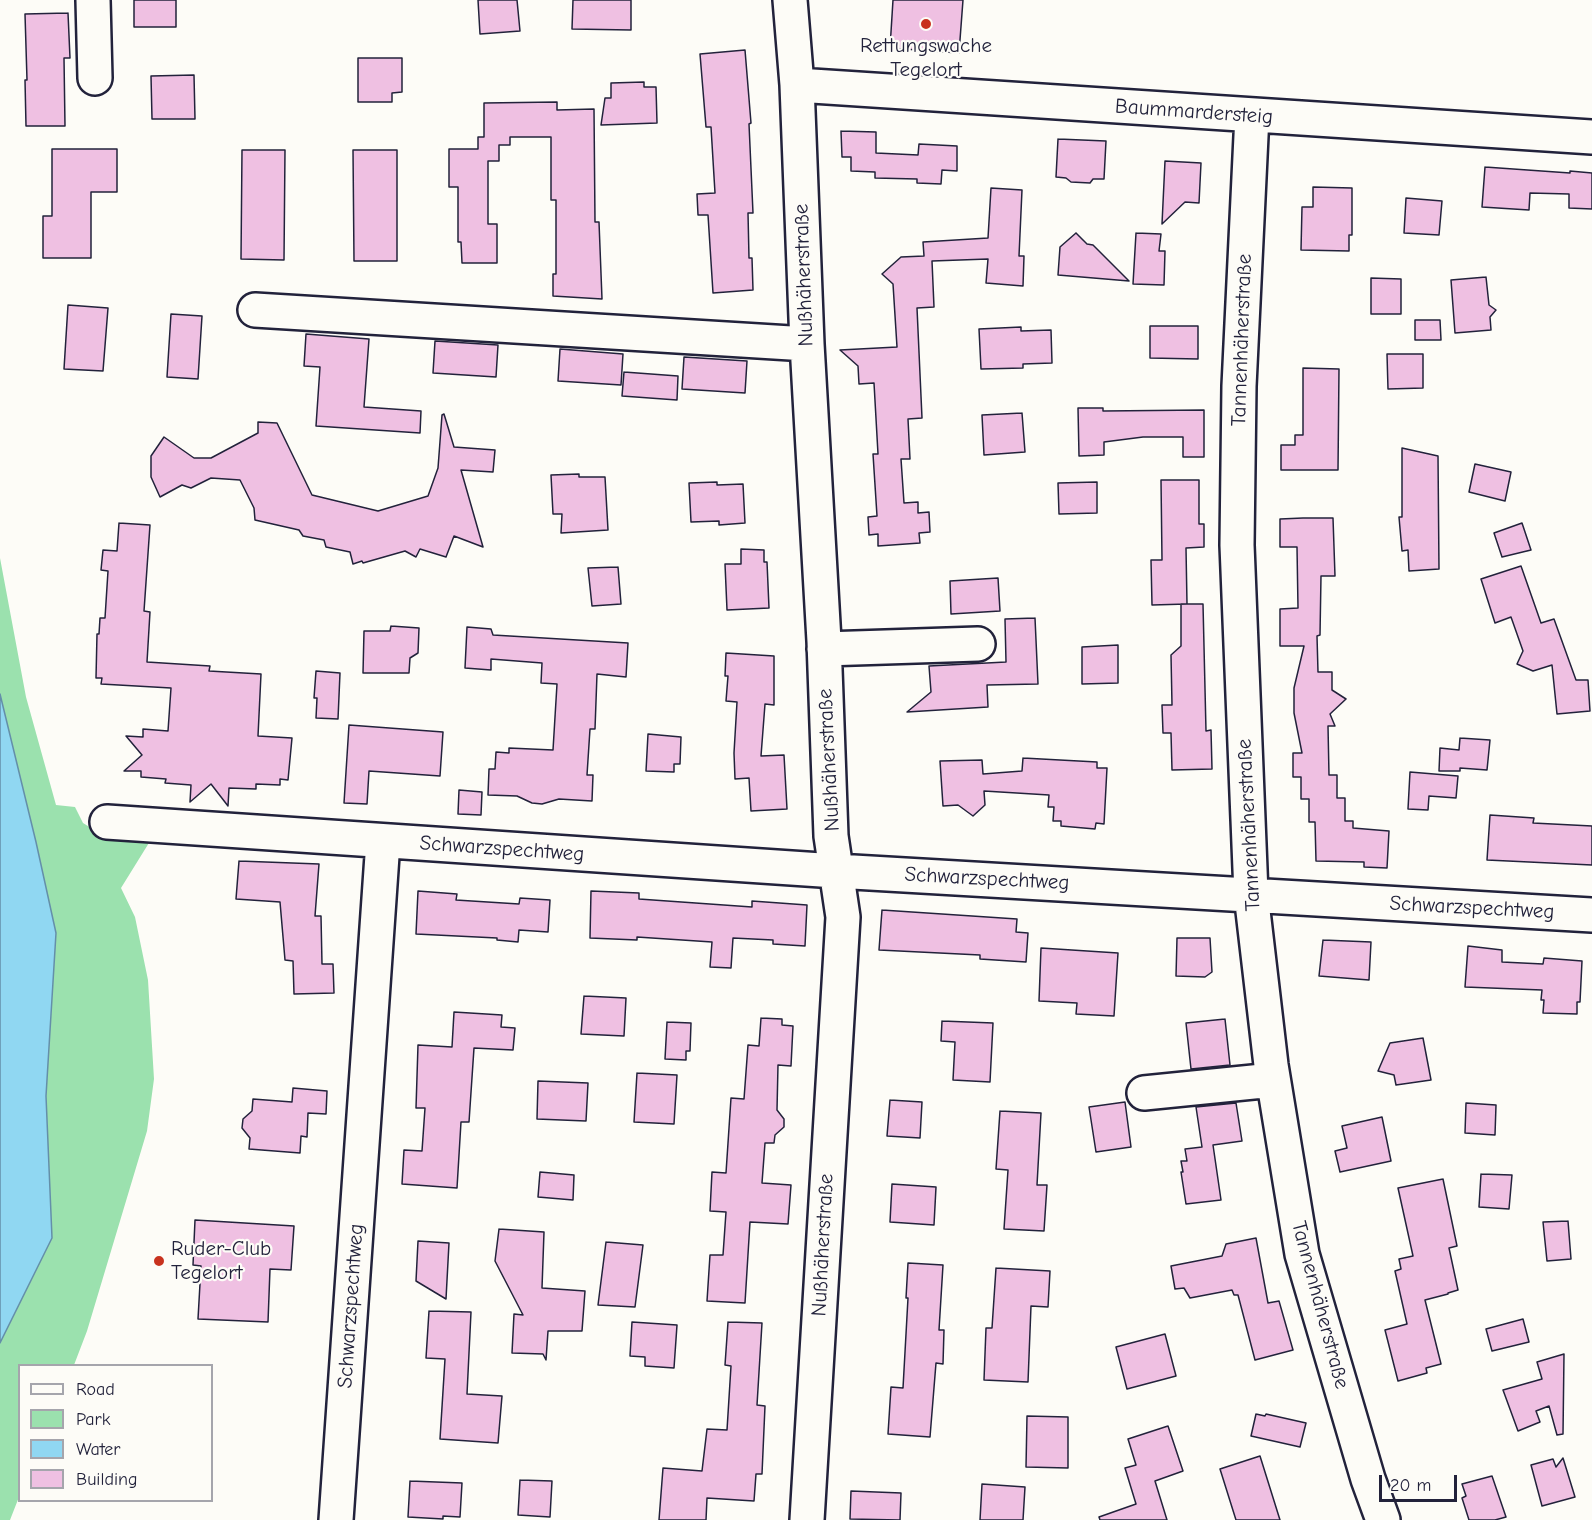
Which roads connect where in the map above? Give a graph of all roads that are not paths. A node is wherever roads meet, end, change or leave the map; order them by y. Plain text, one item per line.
1 (93, 0) edge
2 (789, 0) edge
3 (95, 78) dead end
4 (796, 85) junction
5 (1252, 116) junction
6 (1592, 137) edge
7 (255, 310) dead end
8 (807, 344) junction
9 (978, 644) dead end
10 (824, 648) junction
11 (107, 822) dead end
12 (383, 841) junction
13 (837, 871) junction
14 (1251, 894) junction
15 (1592, 915) edge
16 (1273, 1080) junction
17 (1144, 1093) dead end
18 (336, 1520) edge
19 (807, 1520) edge
20 (1383, 1520) edge

1 - 3 street
2 - 4 street, Nußhäherstraße
4 - 5 street, Baummardersteig
4 - 8 street, Nußhäherstraße
5 - 6 street, Baummardersteig
5 - 14 street, Tannenhäherstraße
7 - 8 street
8 - 10 street, Nußhäherstraße
9 - 10 street
10 - 13 street, Nußhäherstraße
11 - 12 street, Schwarzspechtweg
12 - 13 street, Schwarzspechtweg
12 - 18 street, Schwarzspechtweg
13 - 14 street, Schwarzspechtweg
13 - 19 street, Nußhäherstraße
14 - 15 street, Schwarzspechtweg
14 - 16 street, Tannenhäherstraße
16 - 17 street
16 - 20 street, Tannenhäherstraße

